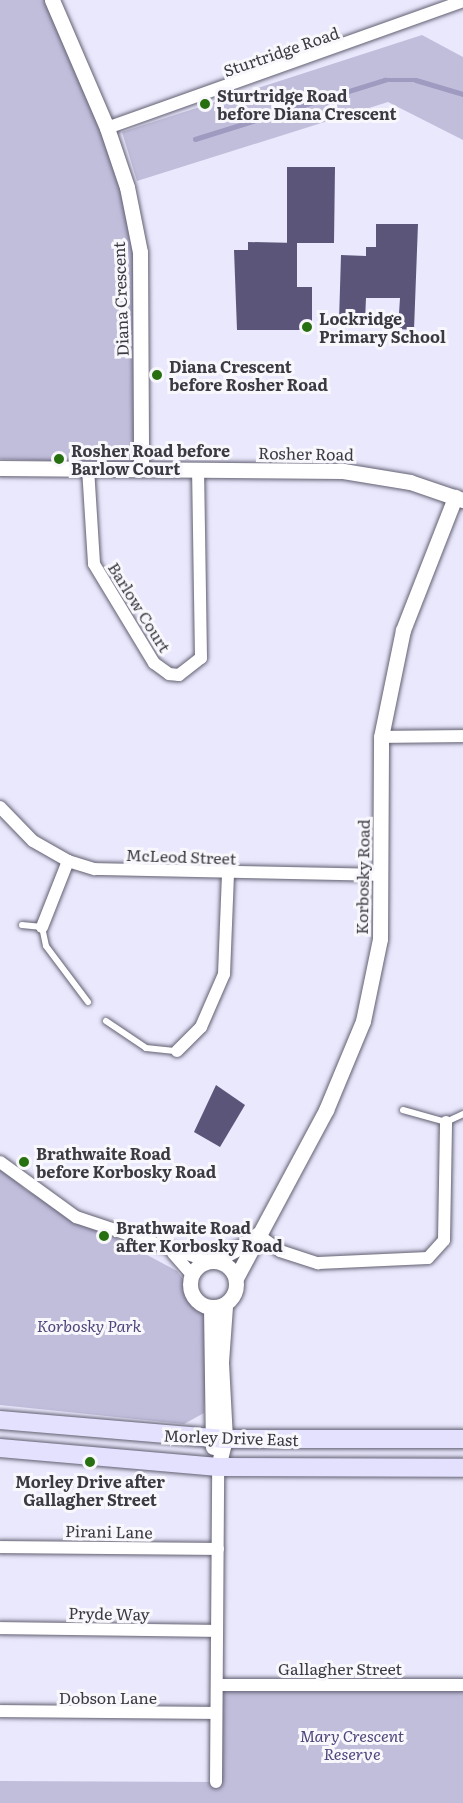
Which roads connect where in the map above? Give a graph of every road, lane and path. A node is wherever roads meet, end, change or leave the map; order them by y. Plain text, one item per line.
1 (52, 0) edge
2 (463, 1) edge
3 (107, 128) junction
4 (0, 468) edge
5 (88, 468) junction
6 (141, 468) junction
7 (198, 469) junction
8 (459, 498) edge
9 (463, 736) edge
10 (381, 737) junction
11 (0, 807) edge
12 (68, 861) junction
13 (228, 874) junction
14 (381, 874) junction
15 (22, 926) dead end
16 (42, 927) junction
17 (88, 1002) dead end
18 (106, 1021) dead end
19 (177, 1051) joint
20 (403, 1110) dead end
21 (463, 1114) edge
22 (446, 1122) junction
23 (0, 1162) edge
24 (255, 1238) junction
25 (173, 1253) junction
26 (212, 1260) junction
27 (191, 1274) junction
28 (236, 1278) junction
29 (218, 1306) junction
30 (0, 1420) edge
31 (218, 1439) junction
32 (463, 1439) edge
33 (0, 1448) edge
34 (218, 1467) junction
35 (463, 1468) edge
36 (0, 1547) edge
37 (218, 1549) junction
38 (0, 1628) edge
39 (217, 1631) junction
40 (217, 1684) junction
41 (463, 1685) edge
42 (0, 1711) edge
43 (216, 1713) junction
44 (216, 1782) dead end

1 - 3 street, Diana Crescent
2 - 3 street, Sturtridge Road
3 - 6 street, Diana Crescent
4 - 5 street, Rosher Road
5 - 6 street, Rosher Road
5 - 7 street, Barlow Court
6 - 7 street, Rosher Road
7 - 8 street, Rosher Road
8 - 10 street, Korbosky Road
9 - 10 street
10 - 14 street, Korbosky Road
11 - 12 street, McLeod Street
12 - 13 street, McLeod Street
12 - 16 street
13 - 14 street, McLeod Street
13 - 19 street
14 - 24 street, Korbosky Road
15 - 16 lane
16 - 17 lane
18 - 19 lane
20 - 22 lane
21 - 22 lane
22 - 24 street
23 - 25 street
24 - 26 street
24 - 28 street, Korbosky Road
25 - 26 street
25 - 27 street
26 - 27 street
26 - 28 street
27 - 29 street
28 - 29 street
29 - 31 street
30 - 31 main road, Morley Drive East
31 - 32 main road, Morley Drive East
31 - 34 street
33 - 34 main road, Morley Drive East
34 - 35 main road, Morley Drive East
34 - 37 street
36 - 37 street, Pirani Lane
37 - 39 street
38 - 39 street, Pryde Way
39 - 40 street
40 - 41 street, Gallagher Street
40 - 43 street
42 - 43 street, Dobson Lane
43 - 44 street

